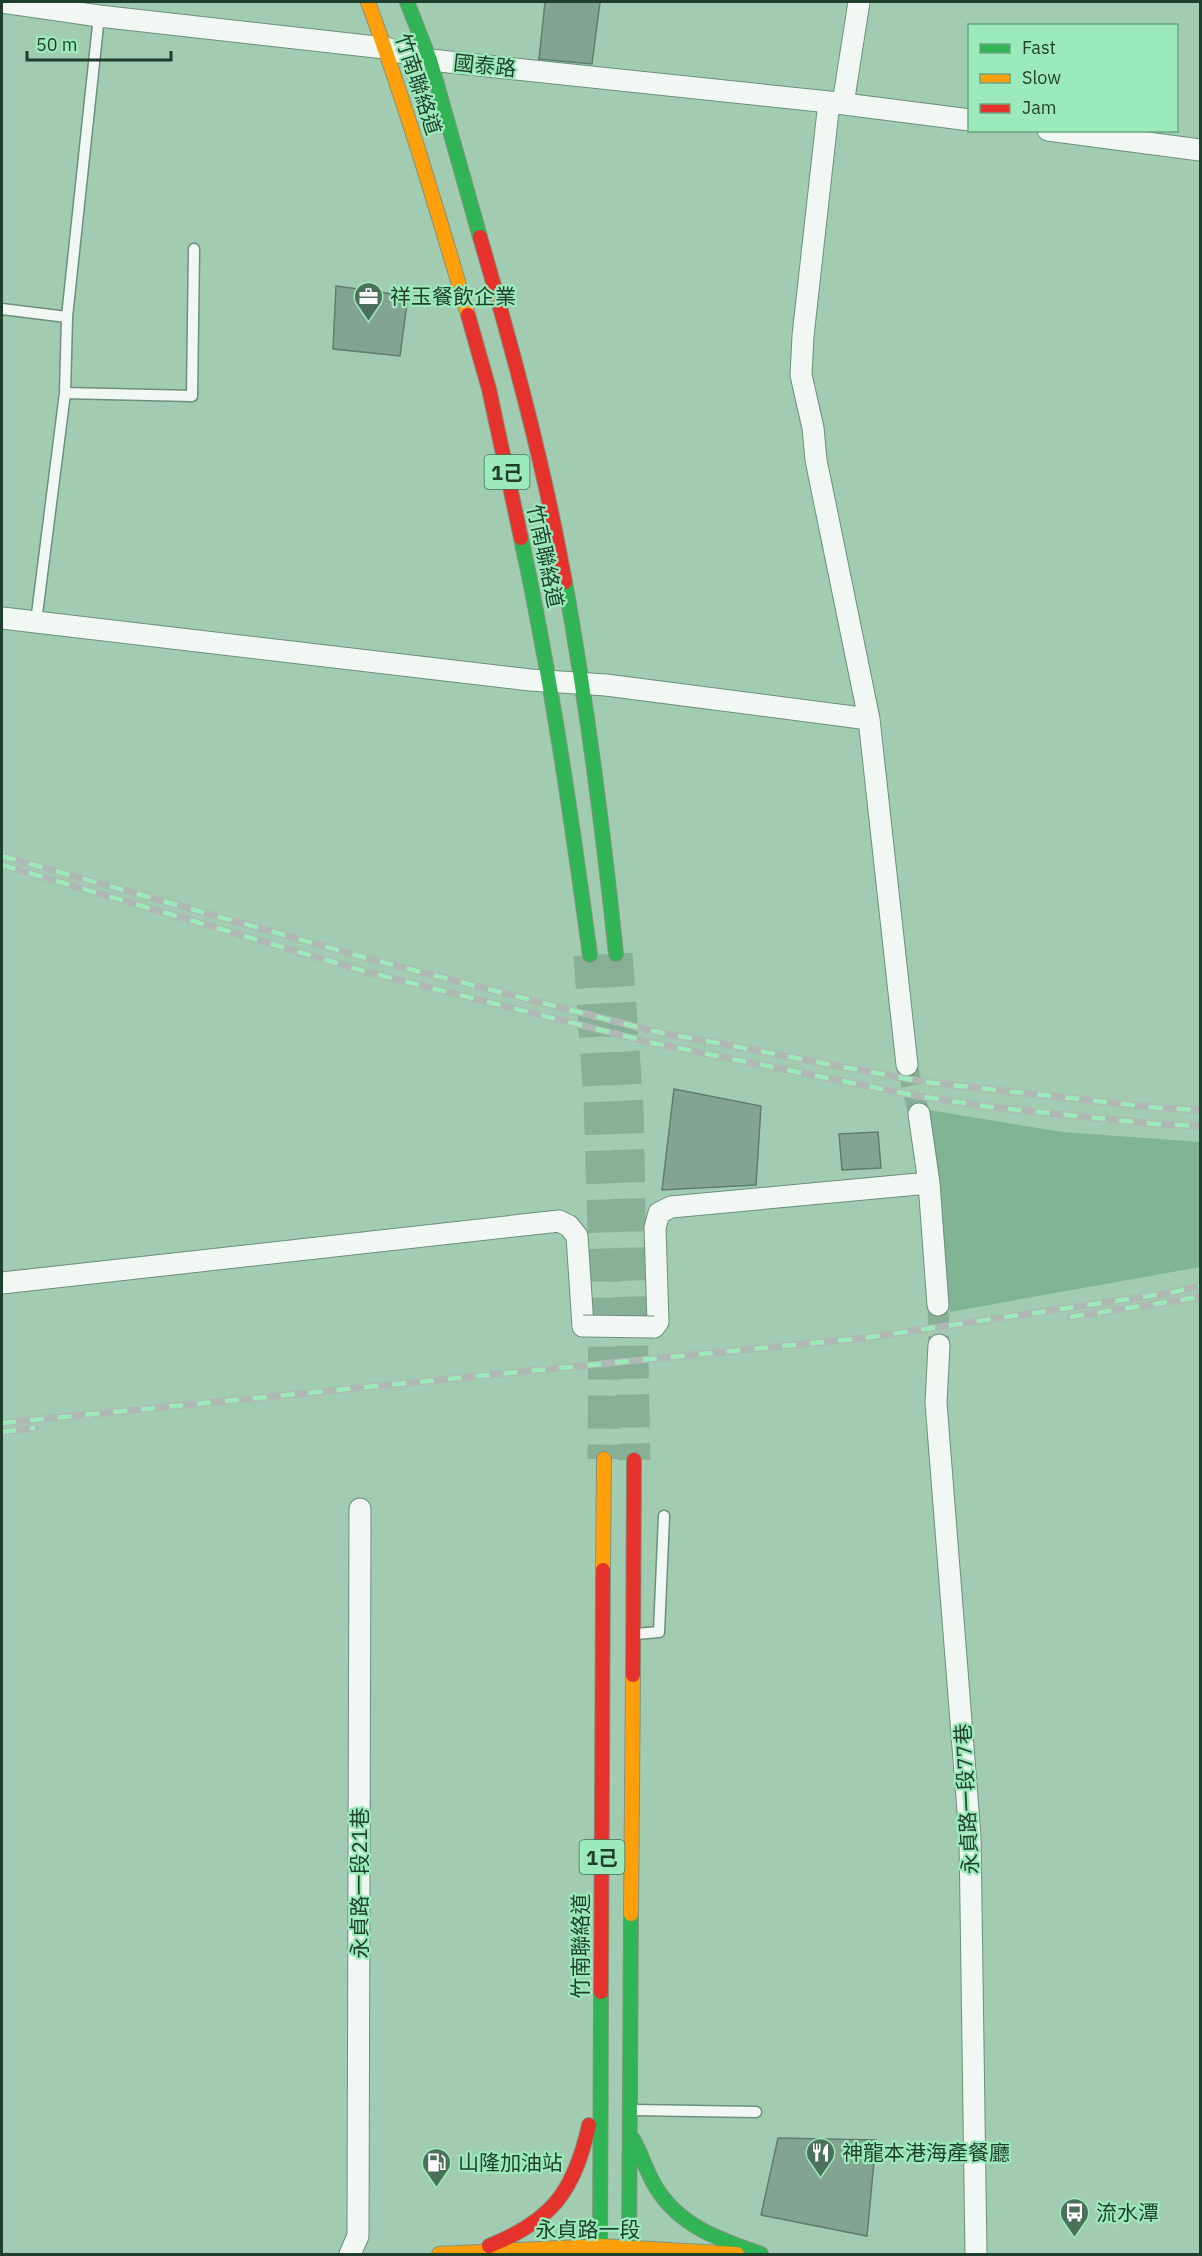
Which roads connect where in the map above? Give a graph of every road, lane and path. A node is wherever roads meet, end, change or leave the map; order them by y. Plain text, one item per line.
1 (2, 2) edge
2 (368, 2) edge
3 (407, 2) edge
4 (859, 2) edge
5 (99, 16) junction
6 (385, 48) junction
7 (430, 60) junction
8 (836, 103) junction
9 (968, 120) edge
10 (1063, 132) edge
11 (1200, 150) edge
12 (194, 249) dead end
13 (2, 309) edge
14 (67, 317) junction
15 (65, 393) junction
16 (2, 618) edge
17 (36, 622) junction
18 (548, 682) junction
19 (583, 684) junction
20 (868, 719) junction
21 (616, 954) tunnel mouth
22 (590, 955) tunnel mouth
23 (907, 1065) tunnel mouth
24 (919, 1114) tunnel mouth
25 (929, 1183) junction
26 (2, 1282) edge
27 (938, 1305) tunnel mouth
28 (939, 1346) tunnel mouth
29 (604, 1458) tunnel mouth
30 (634, 1460) tunnel mouth
31 (360, 1509) dead end
32 (663, 1515) dead end
33 (633, 1634) junction
34 (601, 2064) junction
35 (630, 2110) junction
36 (756, 2112) dead end
37 (629, 2131) junction
38 (600, 2250) edge
39 (628, 2251) edge
40 (467, 2253) junction
41 (350, 2254) edge
42 (439, 2254) edge
43 (737, 2254) edge
44 (761, 2254) edge
45 (976, 2254) edge

1 - 5 street, 國泰路
2 - 6 main road, 竹南聯絡道 / 1己
3 - 7 main road, 竹南聯絡道 / 1己
4 - 8 street
5 - 6 street, 國泰路
5 - 14 lane
6 - 7 street, 國泰路
6 - 18 main road, 竹南聯絡道 / 1己
7 - 8 street, 國泰路
7 - 19 main road, 竹南聯絡道 / 1己
8 - 9 street, 國泰路
8 - 20 street
10 - 11 street
12 - 15 lane
13 - 14 lane
14 - 15 lane
15 - 17 lane
16 - 17 street
17 - 18 street
18 - 19 street
18 - 22 main road, 竹南聯絡道 / 1己
19 - 20 street
19 - 21 main road, 竹南聯絡道 / 1己
20 - 23 street
24 - 25 street
25 - 26 street, bridge
25 - 27 street
28 - 45 street, 永貞路一段77巷
29 - 34 main road, 竹南聯絡道 / 1己
30 - 33 main road, 1己
31 - 41 street, 永貞路一段21巷
32 - 33 lane
33 - 35 main road, 1己
34 - 38 main road, 竹南聯絡道 / 1己
34 - 40 main road
35 - 36 lane
35 - 37 main road, 1己
37 - 39 main road, 1己
37 - 44 main road
38 - 39 main road, 永貞路一段
38 - 40 main road, 永貞路一段
39 - 43 main road, 永貞路一段
40 - 42 main road, 永貞路一段

